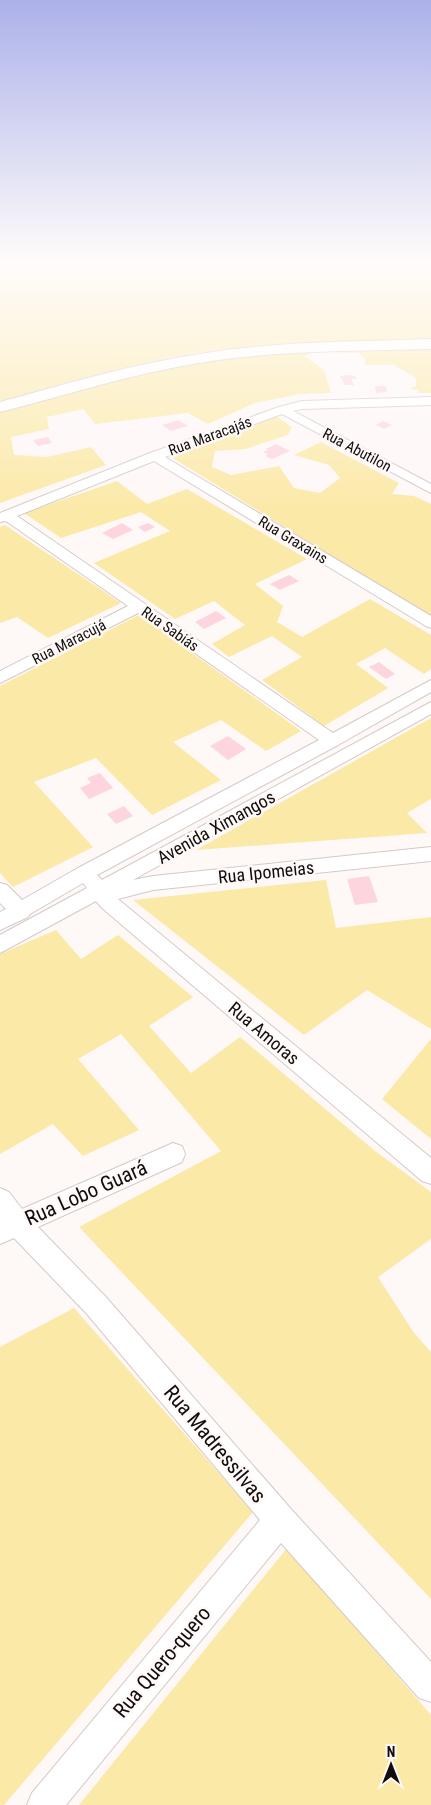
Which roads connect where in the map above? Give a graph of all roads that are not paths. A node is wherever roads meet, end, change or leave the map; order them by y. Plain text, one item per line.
1 (423, 344) edge
2 (431, 401) edge
3 (0, 407) edge
4 (283, 410) junction
5 (155, 456) junction
6 (431, 489) edge
7 (4, 517) edge
8 (138, 607) junction
9 (431, 624) edge
10 (0, 678) edge
11 (431, 685) edge
12 (431, 707) edge
13 (332, 741) junction
14 (431, 854) edge
15 (85, 873) junction
16 (0, 890) edge
17 (101, 893) junction
18 (21, 912) junction
19 (0, 922) edge
20 (0, 945) edge
21 (173, 1154) dead end
22 (431, 1173) edge
23 (0, 1200) edge
24 (9, 1228) edge
25 (280, 1520) junction
26 (431, 1686) edge
27 (44, 1805) edge

1 - 3 main road
2 - 4 street, Rua Maracajás
4 - 5 street, Rua Maracajás
4 - 6 street, Rua Abutilon
5 - 7 street, Rua Maracajás
5 - 9 street, Rua Graxains
7 - 8 street, Rua Sabiás
8 - 10 street, Rua Maracujá
8 - 13 street, Rua Sabiás
11 - 13 street, Avenida Ximangos
12 - 17 street, Avenida Ximangos
13 - 15 street, Avenida Ximangos
14 - 17 street, Rua Ipomeias
15 - 17 street, Rua Amoras
15 - 18 street, Avenida Ximangos
16 - 18 street
17 - 20 street, Avenida Ximangos
17 - 22 street, Rua Amoras
18 - 19 street, Avenida Ximangos
21 - 24 street, Rua Lobo Guará
23 - 24 street, Rua Madressilvas
24 - 25 street, Rua Madressilvas
25 - 26 street, Rua Madressilvas
25 - 27 street, Rua Quero-quero

